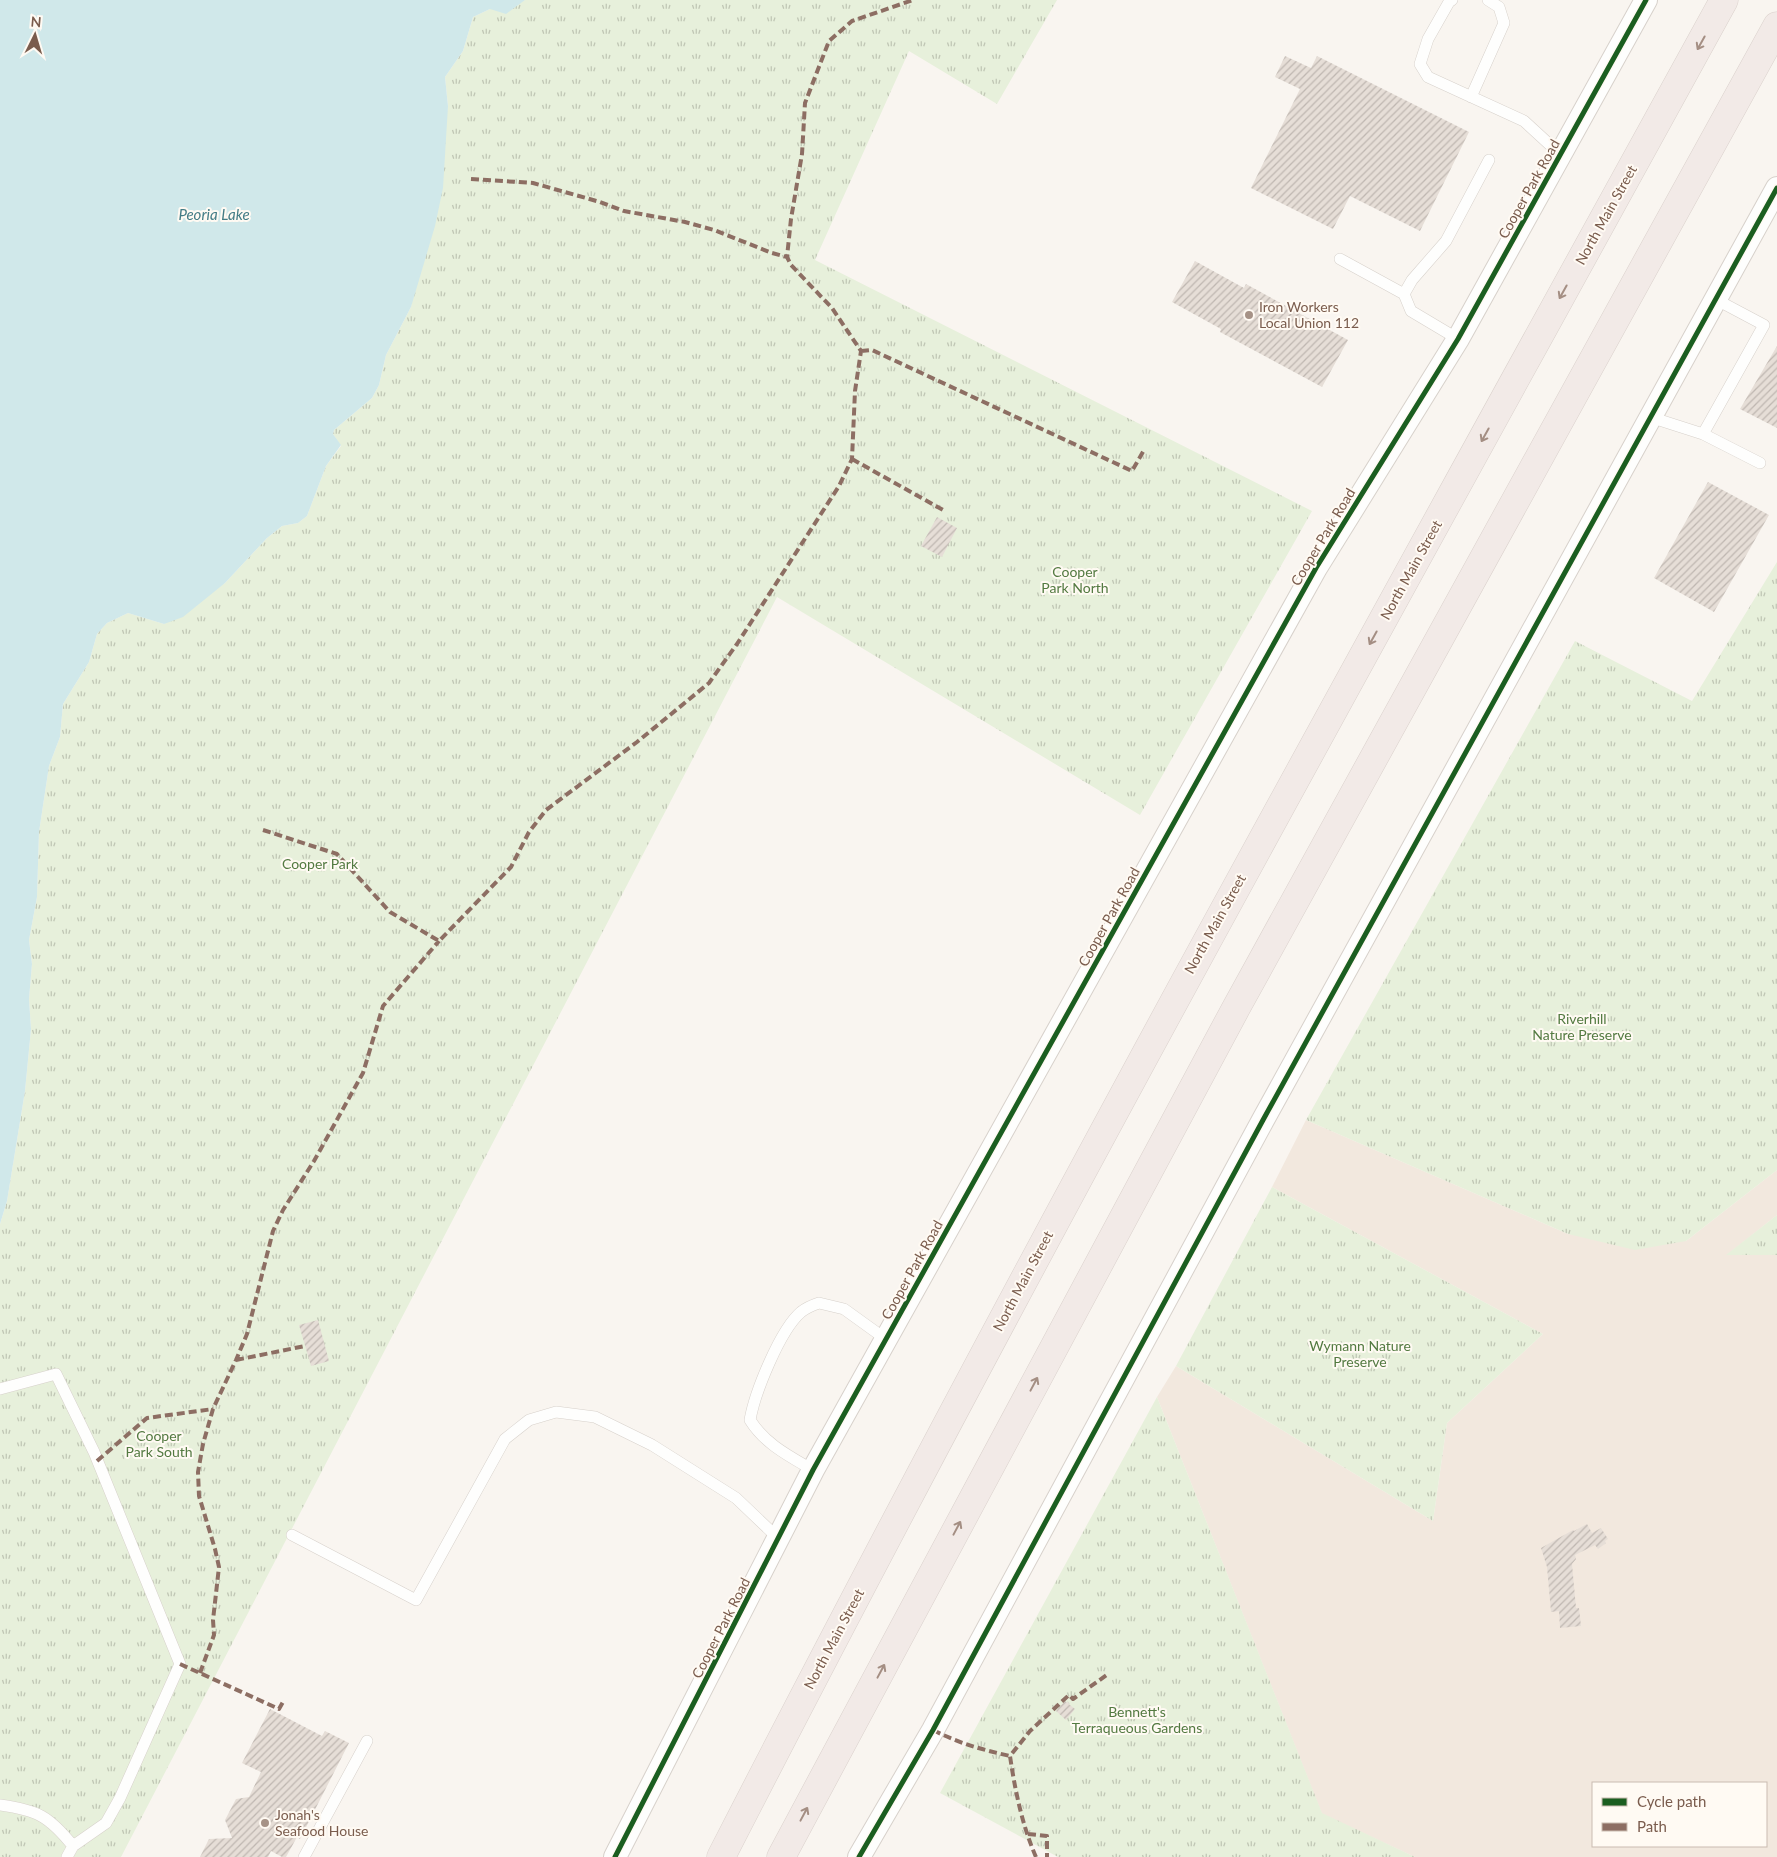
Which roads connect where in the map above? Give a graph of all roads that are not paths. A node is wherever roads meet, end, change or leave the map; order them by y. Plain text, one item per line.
1 (1452, 0) edge
2 (1488, 0) edge
3 (1646, 0) edge
4 (1724, 0) edge
5 (1777, 26) edge
6 (1470, 97) junction
7 (1561, 155) junction
8 (1489, 160) dead end
9 (1777, 188) edge
10 (1340, 259) dead end
11 (1404, 294) junction
12 (1715, 300) junction
13 (1458, 339) junction
14 (1650, 417) junction
15 (1703, 434) junction
16 (1760, 464) dead end
17 (887, 1340) junction
18 (0, 1389) edge
19 (813, 1470) junction
20 (292, 1535) dead end
21 (779, 1539) junction
22 (367, 1741) dead end
23 (0, 1805) edge
24 (73, 1846) junction
25 (67, 1857) edge
26 (304, 1857) edge
27 (615, 1857) edge
28 (721, 1857) edge
29 (781, 1857) edge
30 (859, 1857) edge

1 - 6 lane
2 - 6 lane
3 - 7 street, Cooper Park Road
4 -> 28 highway, North Main Street
29 -> 5 highway
6 - 7 lane
7 - 13 street, Cooper Park Road
8 - 11 lane
9 - 12 street
10 - 11 lane
11 - 13 lane
12 - 14 street
12 - 15 lane
13 - 17 street, Cooper Park Road
14 - 15 lane
14 - 30 street
15 - 16 lane
17 - 19 street, Cooper Park Road
17 - 19 lane
18 - 24 lane
19 - 21 street, Cooper Park Road
20 - 21 lane
21 - 27 street, Cooper Park Road
22 - 26 lane
23 - 24 lane
24 - 25 lane

